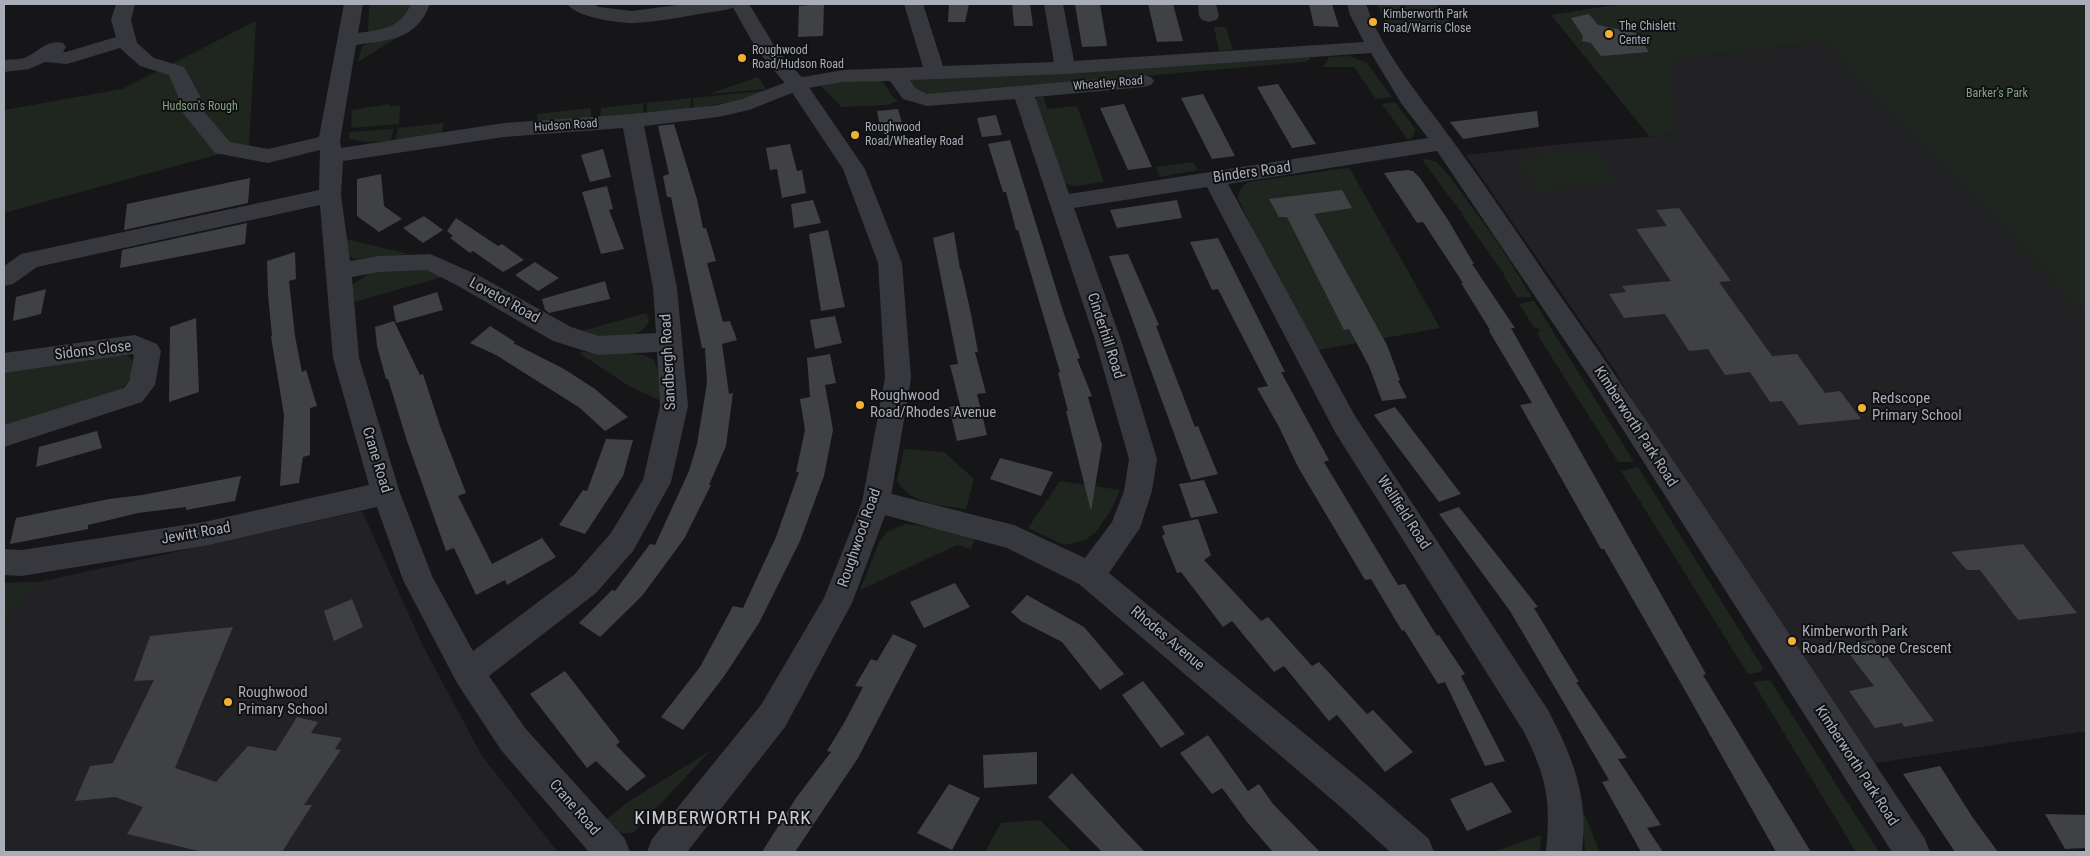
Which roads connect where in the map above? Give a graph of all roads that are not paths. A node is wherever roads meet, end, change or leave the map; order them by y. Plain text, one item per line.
1 (126, 4) edge
2 (353, 4) edge
3 (420, 4) edge
4 (577, 4) edge
5 (725, 4) edge
6 (740, 4) edge
7 (913, 4) edge
8 (1054, 4) edge
9 (1357, 4) edge
10 (65, 39) dead end
11 (127, 40) junction
12 (348, 40) junction
13 (1377, 47) junction
14 (1326, 51) junction
15 (41, 56) junction
16 (5, 66) dead end
17 (1065, 68) junction
18 (935, 72) junction
19 (897, 73) junction
20 (797, 84) junction
21 (1023, 92) junction
22 (632, 121) junction
23 (1444, 143) junction
24 (331, 149) junction
25 (1213, 178) junction
26 (330, 195) junction
27 (1060, 203) junction
28 (339, 271) junction
29 (4, 278) edge
30 (669, 342) junction
31 (4, 363) edge
32 (4, 436) edge
33 (386, 493) junction
34 (876, 502) junction
35 (4, 562) edge
36 (1090, 575) junction
37 (468, 673) junction
38 (612, 852) edge
39 (665, 852) edge
40 (1416, 852) edge
41 (1564, 852) edge
42 (1912, 852) edge

1 - 11 street
2 - 12 street, Crane Road
3 - 12 street
4 - 5 street
6 - 20 street, Roughwood Road
7 - 18 street
8 - 17 street
9 - 13 street, Kimberworth Park Road
10 - 15 street
11 - 15 street
11 - 24 street, Hudson Road
12 - 24 street, Crane Road
13 - 14 street, Wheatley Road
13 - 23 street, Kimberworth Park Road
14 - 17 street, Wheatley Road
14 - 21 street, Wheatley Road
15 - 16 street
17 - 18 street, Wheatley Road
18 - 19 street, Wheatley Road
19 - 20 street, Wheatley Road
19 - 21 street, Wheatley Road
20 - 22 street, Hudson Road
20 - 34 street, Roughwood Road
21 - 27 street, Cinderhill Road
22 - 24 street, Hudson Road
22 - 30 street, Sandbergh Road
23 - 25 street, Binders Road
23 - 42 street, Kimberworth Park Road
24 - 26 street, Crane Road
25 - 27 street, Binders Road
25 - 41 street, Wellfield Road
26 - 28 street, Crane Road
26 - 29 street
27 - 36 street, Cinderhill Road
28 - 30 street, Lovetot Road
28 - 33 street, Crane Road
30 - 37 street, Sandbergh Road
31 - 32 street, Sidons Close
33 - 35 street, Jewitt Road
33 - 37 street, Crane Road
34 - 36 street, Rhodes Avenue
34 - 39 street, Roughwood Road
36 - 40 street, Rhodes Avenue
37 - 38 street, Crane Road

